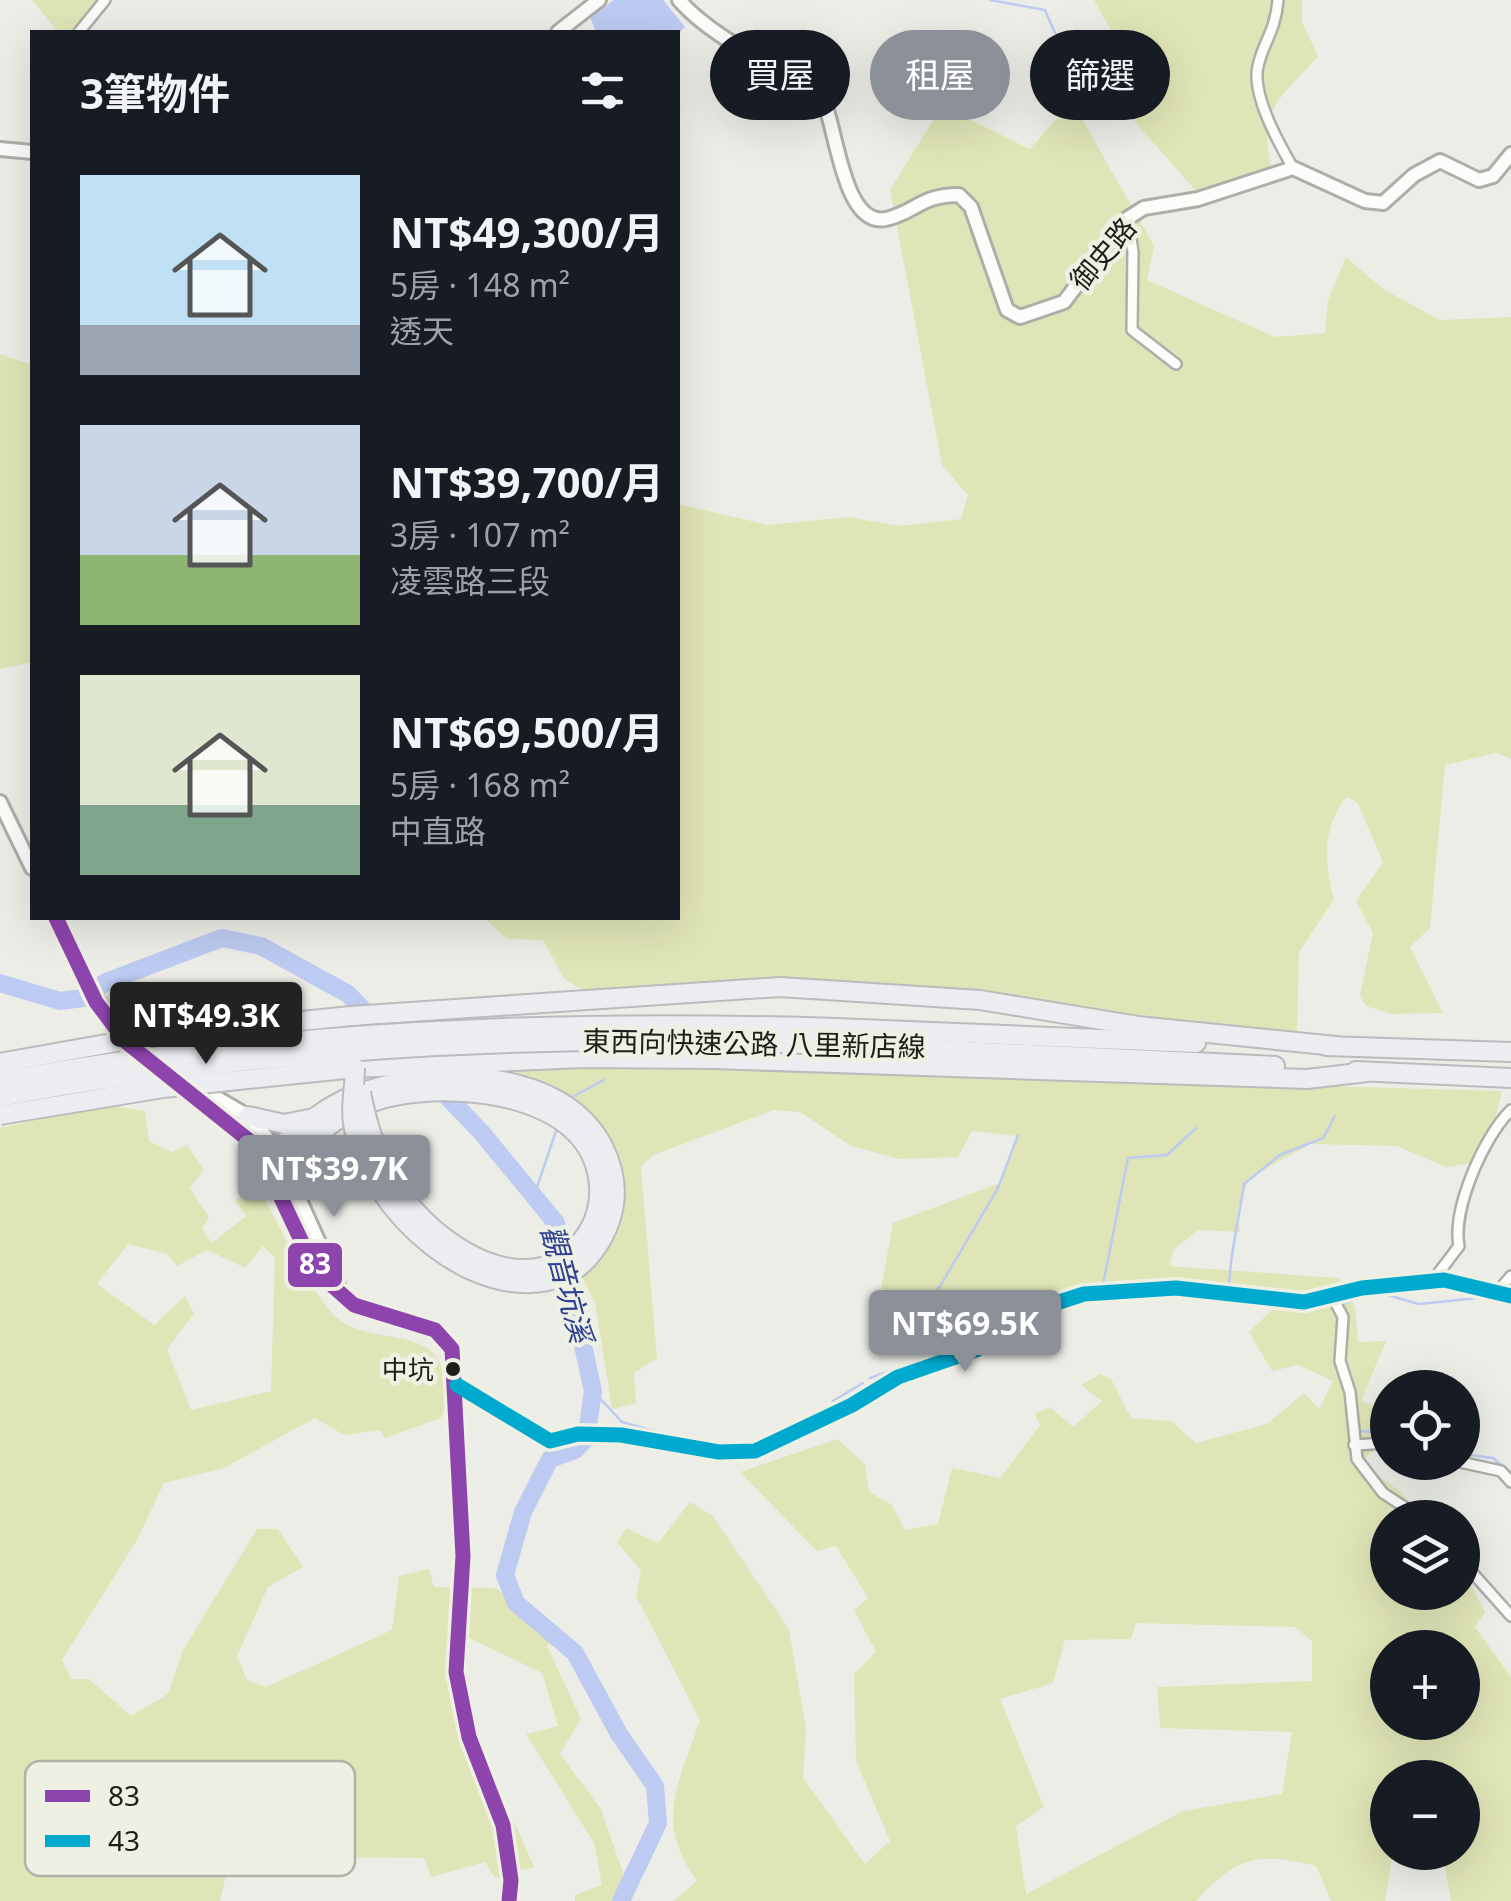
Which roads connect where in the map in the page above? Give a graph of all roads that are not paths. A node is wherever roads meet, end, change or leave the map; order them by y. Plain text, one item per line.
1 (105, 0) edge
2 (599, 0) edge
3 (678, 0) edge
4 (1278, 0) edge
5 (81, 30) edge
6 (561, 30) edge
7 (0, 150) edge
8 (30, 150) edge
9 (1511, 154) edge
10 (1293, 168) junction
11 (1128, 218) junction
12 (1176, 364) dead end
13 (0, 802) edge
14 (30, 864) edge
15 (57, 920) edge
16 (351, 1016) junction
17 (836, 1036) junction
18 (1336, 1046) junction
19 (1511, 1052) edge
20 (141, 1054) junction
21 (0, 1063) edge
22 (356, 1068) junction
23 (1367, 1072) junction
24 (1511, 1078) edge
25 (0, 1081) edge
26 (399, 1089) junction
27 (0, 1097) edge
28 (1511, 1110) edge
29 (0, 1115) edge
30 (248, 1116) junction
31 (310, 1118) junction
32 (275, 1161) junction
33 (1511, 1276) edge
34 (1416, 1280) junction
35 (1504, 1293) edge
36 (1333, 1298) junction
37 (458, 1385) junction
38 (1354, 1445) junction
39 (1370, 1445) edge
40 (1480, 1466) edge
41 (1511, 1482) edge
42 (1395, 1500) edge
43 (1480, 1582) edge
44 (1511, 1616) edge
45 (509, 1901) edge

1 - 5 street
2 - 6 street
3 - 11 street, 御史路
4 - 10 street
7 - 8 street
9 - 10 street
10 - 11 street, 御史路
11 - 12 street
13 - 14 street
15 - 20 street
16 - 18 highway
16 - 21 highway, bridge
16 - 22 highway, bridge
17 - 18 highway, 東西向快速公路 八里新店線
17 - 23 highway, 東西向快速公路 八里新店線
17 - 25 highway, 東西向快速公路 八里新店線, bridge
17 - 27 highway, 東西向快速公路 八里新店線, bridge
18 - 19 highway, 東西向快速公路 八里新店線
20 - 30 street
20 - 32 street
22 - 23 highway
22 - 26 highway, bridge
22 - 29 highway, bridge
23 - 24 highway, 東西向快速公路 八里新店線
26 - 31 highway
26 - 32 highway
28 - 34 street
30 - 31 highway
30 - 32 street
31 - 32 highway
32 - 37 street
33 - 35 street
34 - 35 street
34 - 36 street
36 - 37 street
36 - 38 street
37 - 45 street
38 - 39 street
38 - 42 street
40 - 41 street
43 - 44 street

